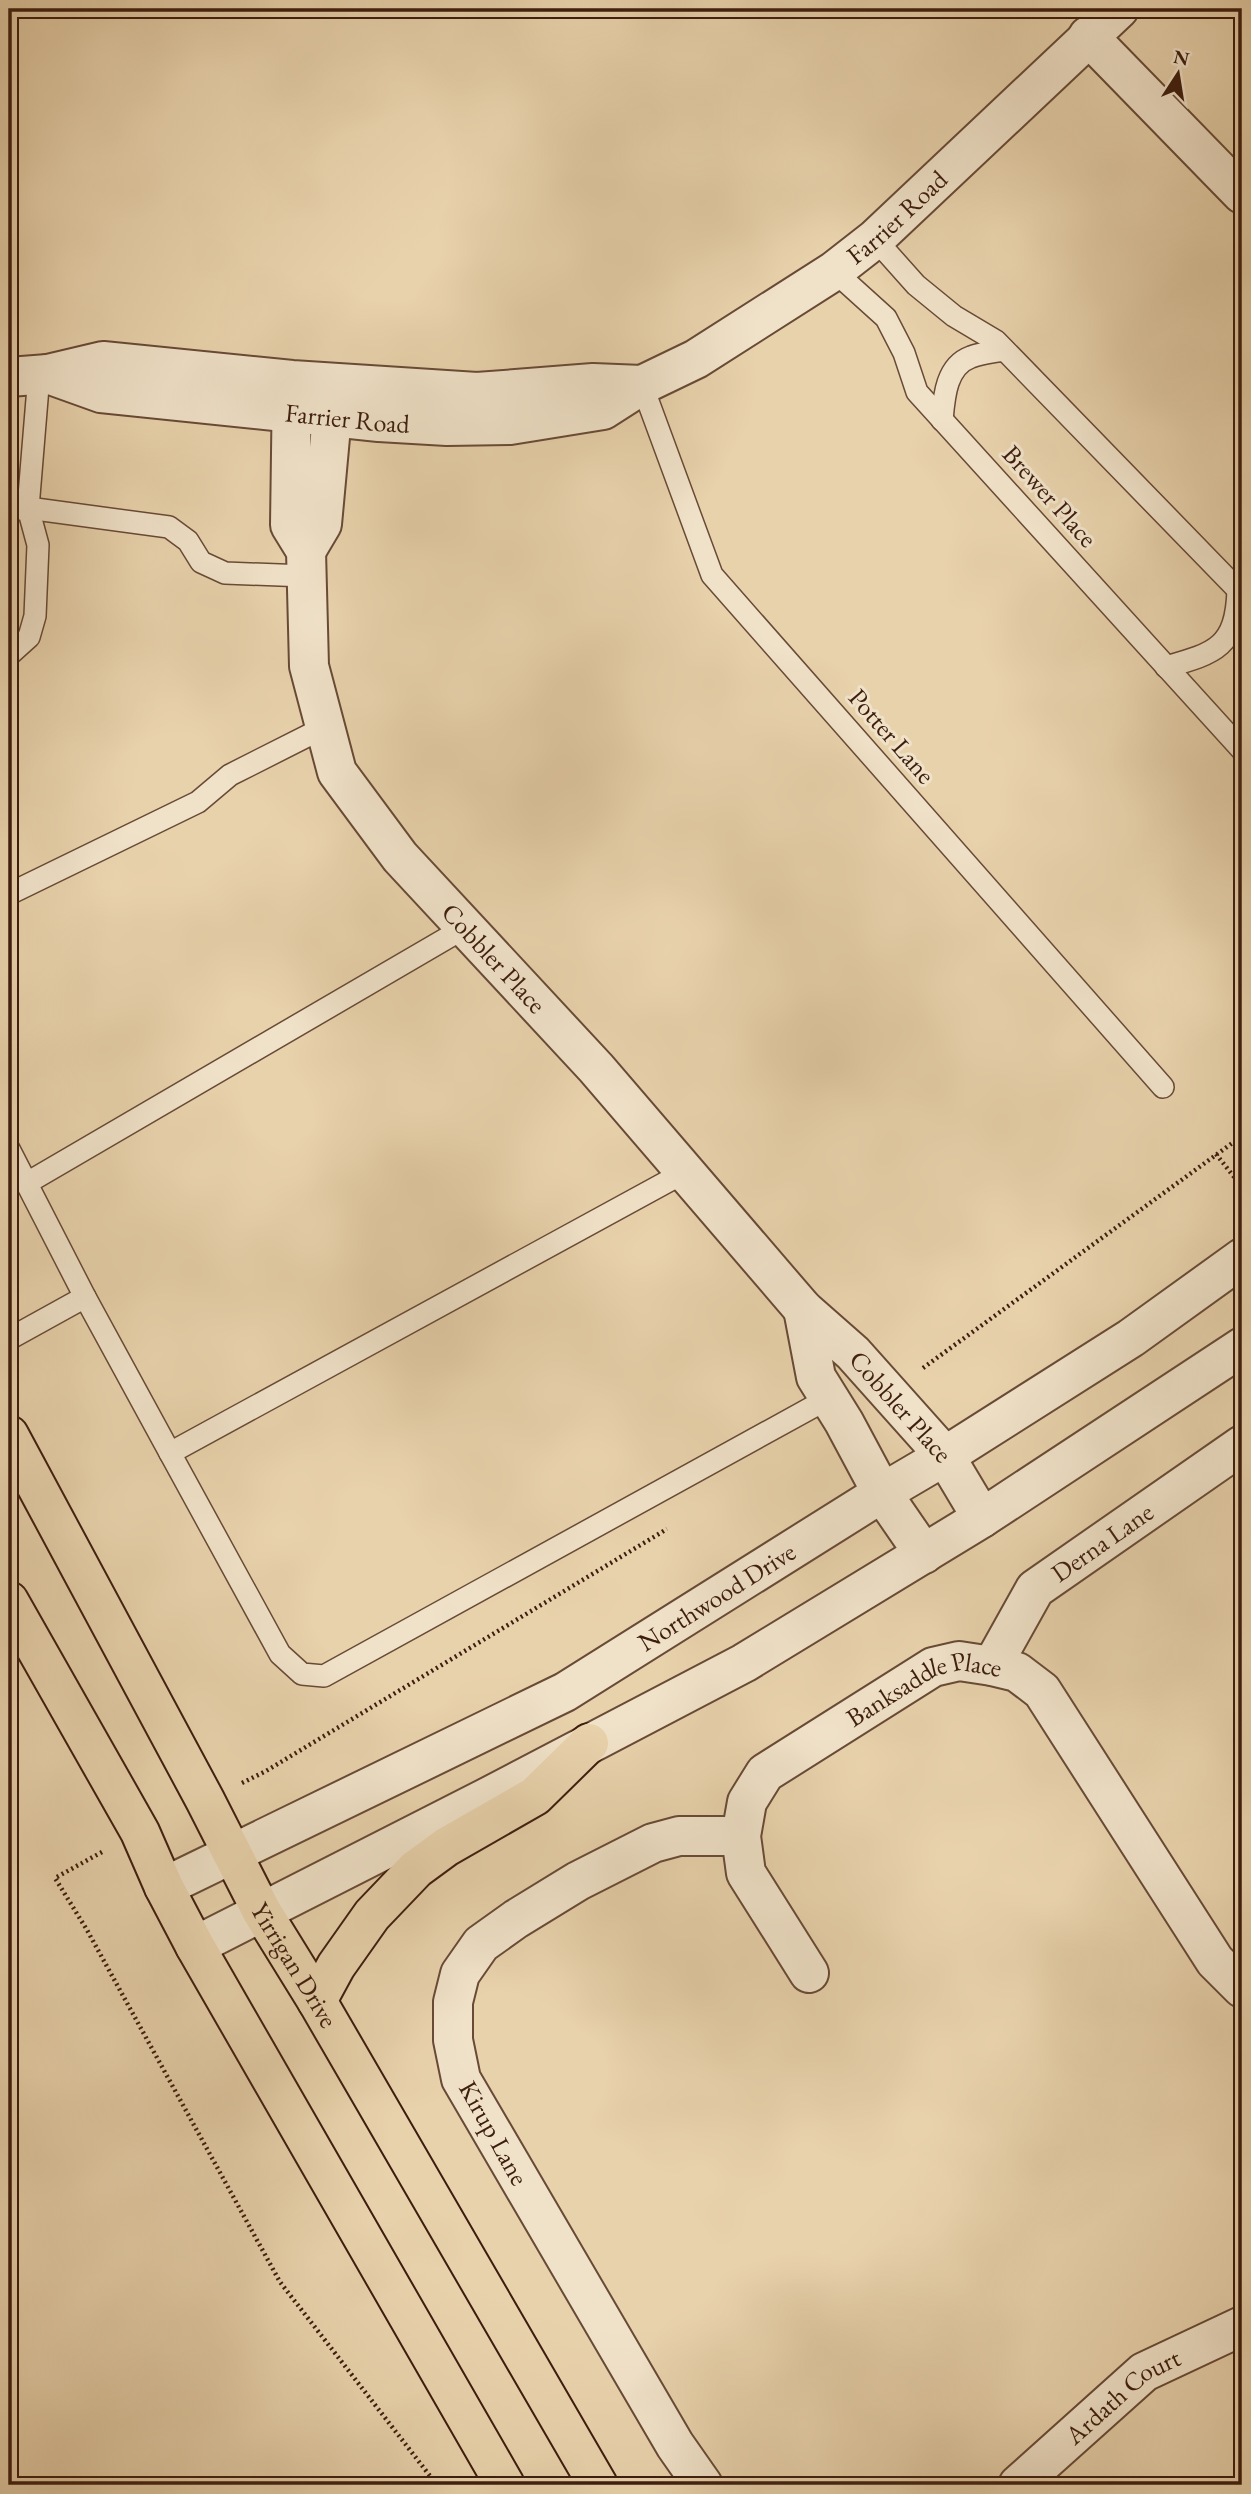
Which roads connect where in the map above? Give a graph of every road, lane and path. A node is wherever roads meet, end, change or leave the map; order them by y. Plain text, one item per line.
1 (1119, 9) edge
2 (1088, 36) junction
3 (1242, 194) edge
4 (875, 239) junction
5 (834, 271) junction
6 (1004, 350) junction
7 (32, 375) edge
8 (642, 385) junction
9 (293, 397) junction
10 (334, 400) junction
11 (942, 420) junction
12 (18, 509) edge
13 (306, 563) junction
14 (1240, 592) edge
15 (9, 655) edge
16 (1166, 667) junction
17 (325, 727) junction
18 (1242, 750) edge
19 (9, 894) edge
20 (466, 927) junction
21 (1163, 1087) dead end
22 (9, 1149) edge
23 (1216, 1154) dead end
24 (685, 1171) junction
25 (27, 1184) junction
26 (1242, 1187) edge
27 (1242, 1258) edge
28 (85, 1297) junction
29 (803, 1309) junction
30 (9, 1339) edge
31 (1242, 1347) edge
32 (829, 1398) junction
33 (9, 1435) edge
34 (1242, 1445) edge
35 (170, 1452) junction
36 (945, 1457) junction
37 (882, 1493) junction
38 (982, 1518) junction
39 (924, 1554) junction
40 (9, 1601) edge
41 (992, 1666) junction
42 (589, 1743) junction
43 (741, 1836) junction
44 (232, 1854) junction
45 (164, 1887) junction
46 (262, 1912) junction
47 (195, 1946) junction
48 (809, 1973) dead end
49 (1242, 1988) edge
50 (317, 2001) junction
51 (1242, 2326) edge
52 (505, 2485) edge
53 (598, 2485) edge
54 (703, 2485) edge
55 (1018, 2485) edge

1 - 2 street, Farrier Road
2 - 3 street
2 - 4 street, Farrier Road
4 - 5 street, Farrier Road
4 - 6 lane
5 - 8 street, Farrier Road
5 - 11 lane, Brewer Place
6 - 11 lane
6 - 14 lane
7 - 9 street, Farrier Road
7 - 12 lane
8 - 10 street, Farrier Road
8 - 21 lane, Potter Lane
9 - 10 street, Farrier Road
9 - 13 street, Cobbler Place
10 - 13 street
11 - 16 lane, Brewer Place
12 - 13 lane
12 - 15 lane
13 - 17 street, Cobbler Place
14 - 16 lane
16 - 18 lane, Brewer Place
17 - 19 lane
17 - 20 street, Cobbler Place
20 - 24 street, Cobbler Place
20 - 25 lane
22 - 25 lane
23 - 26 path
24 - 29 street, Cobbler Place
24 - 35 lane
25 - 28 lane
27 - 36 street, Northwood Drive
28 - 30 lane
28 - 35 lane
29 - 32 street, Cobbler Place
29 - 36 street, Cobbler Place
31 - 38 street
32 - 35 lane
32 - 37 street, Cobbler Place
33 - 44 main road, Yirrigan Drive
34 - 41 street, Derna Lane
36 - 37 street, Northwood Drive
36 - 38 street, Cobbler Place
37 - 39 street, Cobbler Place
37 - 44 street, Northwood Drive
38 - 39 street
39 - 42 street
40 - 45 main road
41 - 43 street, Banksaddle Place
41 - 49 street, Banksaddle Place
42 - 46 street
42 - 50 main road
43 - 48 street, Banksaddle Place
43 - 54 street, Kirup Lane
44 - 45 street, Northwood Drive
44 - 46 main road, Yirrigan Drive
45 - 47 main road
46 - 47 street
46 - 50 main road, Yirrigan Drive
47 - 52 main road
50 - 53 main road, Yirrigan Drive
51 - 55 street, Ardath Court

